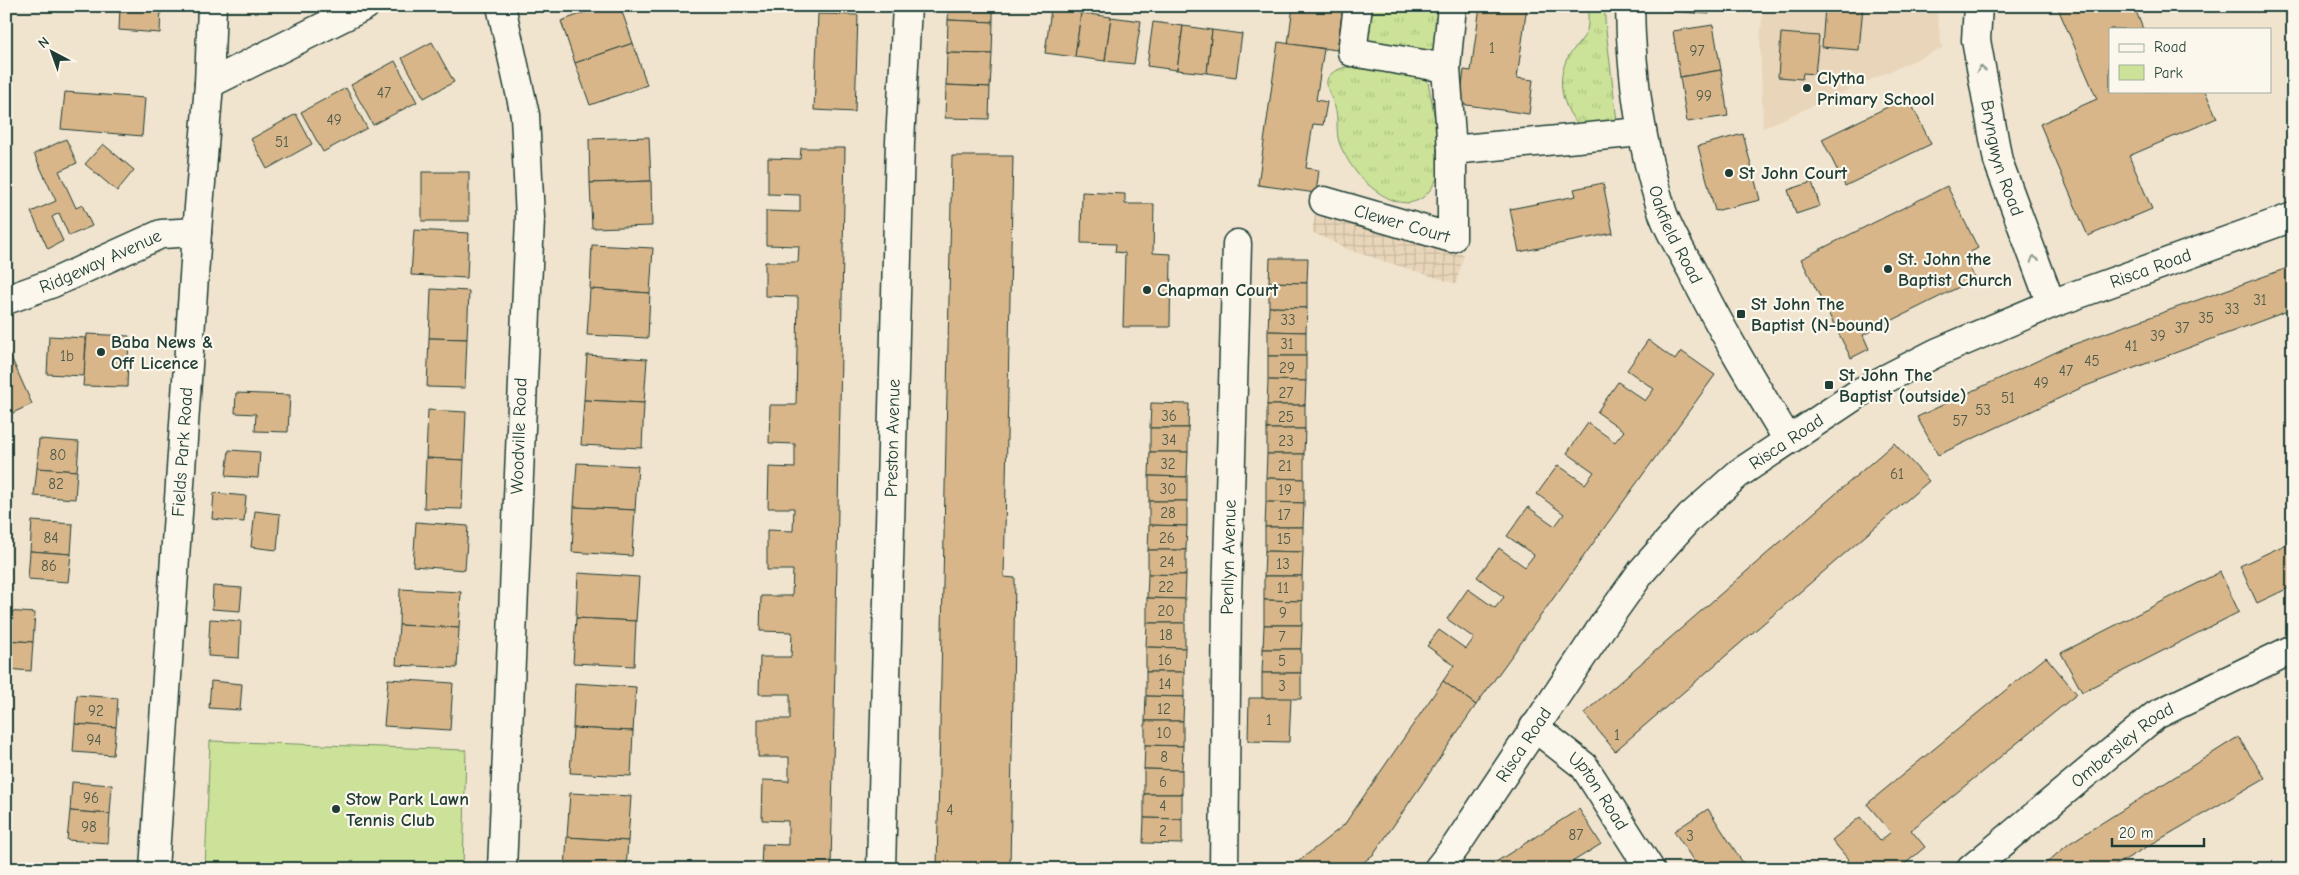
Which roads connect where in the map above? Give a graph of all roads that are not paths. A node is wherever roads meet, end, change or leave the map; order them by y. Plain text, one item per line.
1 (212, 6) edge
2 (365, 6) edge
3 (501, 6) edge
4 (907, 6) edge
5 (1358, 6) edge
6 (1452, 6) edge
7 (1630, 6) edge
8 (1978, 6) edge
9 (1446, 68) junction
10 (209, 84) junction
11 (1641, 132) junction
12 (1452, 150) junction
13 (1324, 201) dead end
14 (2293, 217) edge
15 (197, 232) junction
16 (1237, 244) dead end
17 (6, 300) edge
18 (2051, 304) junction
19 (1788, 440) junction
20 (2293, 649) edge
21 (1534, 727) junction
22 (154, 869) edge
23 (502, 869) edge
24 (881, 869) edge
25 (1224, 869) edge
26 (1438, 869) edge
27 (1650, 869) edge
28 (1970, 869) edge

1 - 10 street, Fields Park Road
2 - 10 street
3 - 23 street, Woodville Road
4 - 24 street, Preston Avenue
5 - 9 street
6 - 9 street, Clewer Court
7 - 11 street, Oakfield Road
18 -> 8 street, Bryngwyn Road
9 - 12 street, Clewer Court
10 - 15 street, Fields Park Road
11 - 12 street
11 - 19 street, Oakfield Road
12 - 13 street, Clewer Court
14 - 18 street, Risca Road
15 - 17 street, Ridgeway Avenue
15 - 22 street, Fields Park Road
16 - 25 street, Penllyn Avenue
18 - 19 street, Risca Road
19 - 21 street, Risca Road
20 - 28 street, Ombersley Road
21 - 26 street, Risca Road
21 - 27 street, Upton Road

